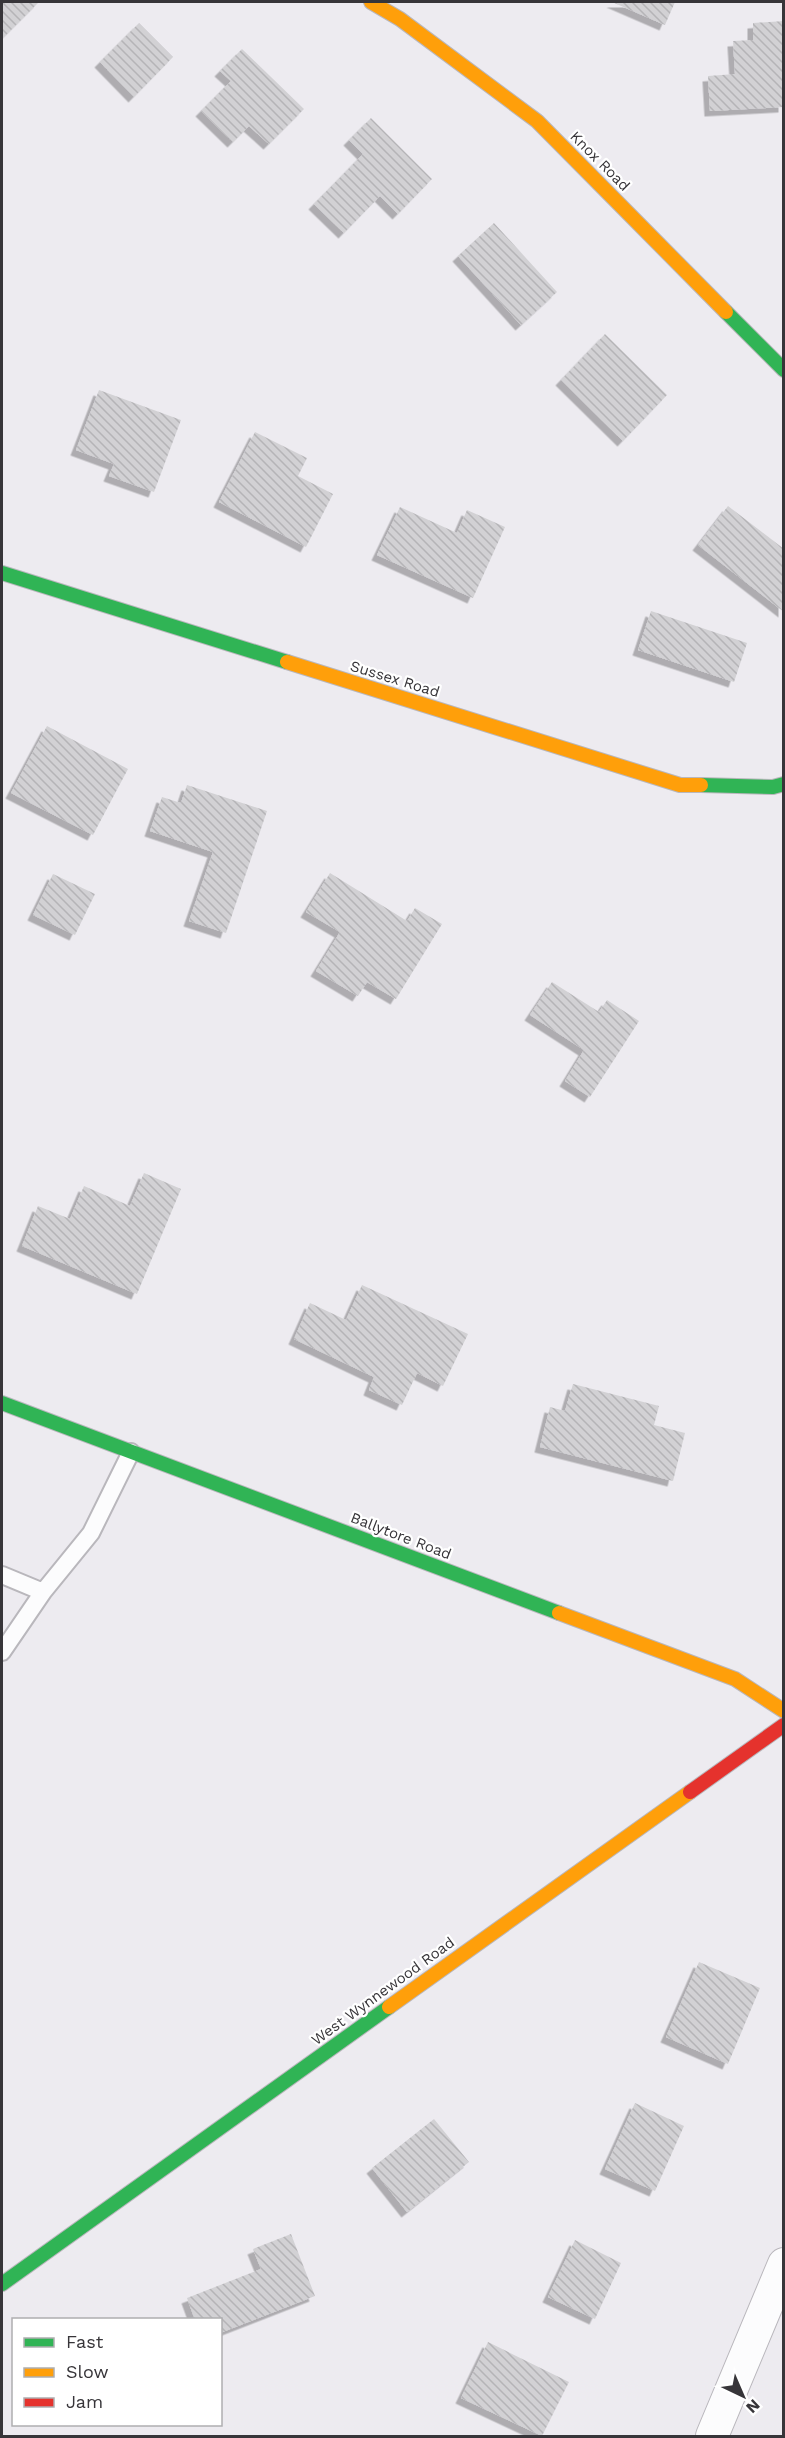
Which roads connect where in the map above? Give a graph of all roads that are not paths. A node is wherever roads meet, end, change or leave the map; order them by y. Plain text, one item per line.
1 (371, 2) edge
2 (783, 370) edge
3 (2, 573) edge
4 (783, 784) edge
5 (2, 1403) edge
6 (131, 1452) junction
7 (2, 1575) edge
8 (43, 1592) junction
9 (2, 1652) edge
10 (783, 1711) edge
11 (783, 1725) edge
12 (783, 2264) edge
13 (2, 2284) edge
14 (712, 2436) edge

1 - 2 street, Knox Road
3 - 4 street, Sussex Road
5 - 6 street, Ballytore Road
6 - 8 lane
6 - 10 street, Ballytore Road
7 - 8 lane
8 - 9 lane
11 - 13 street, West Wynnewood Road
12 - 14 street

